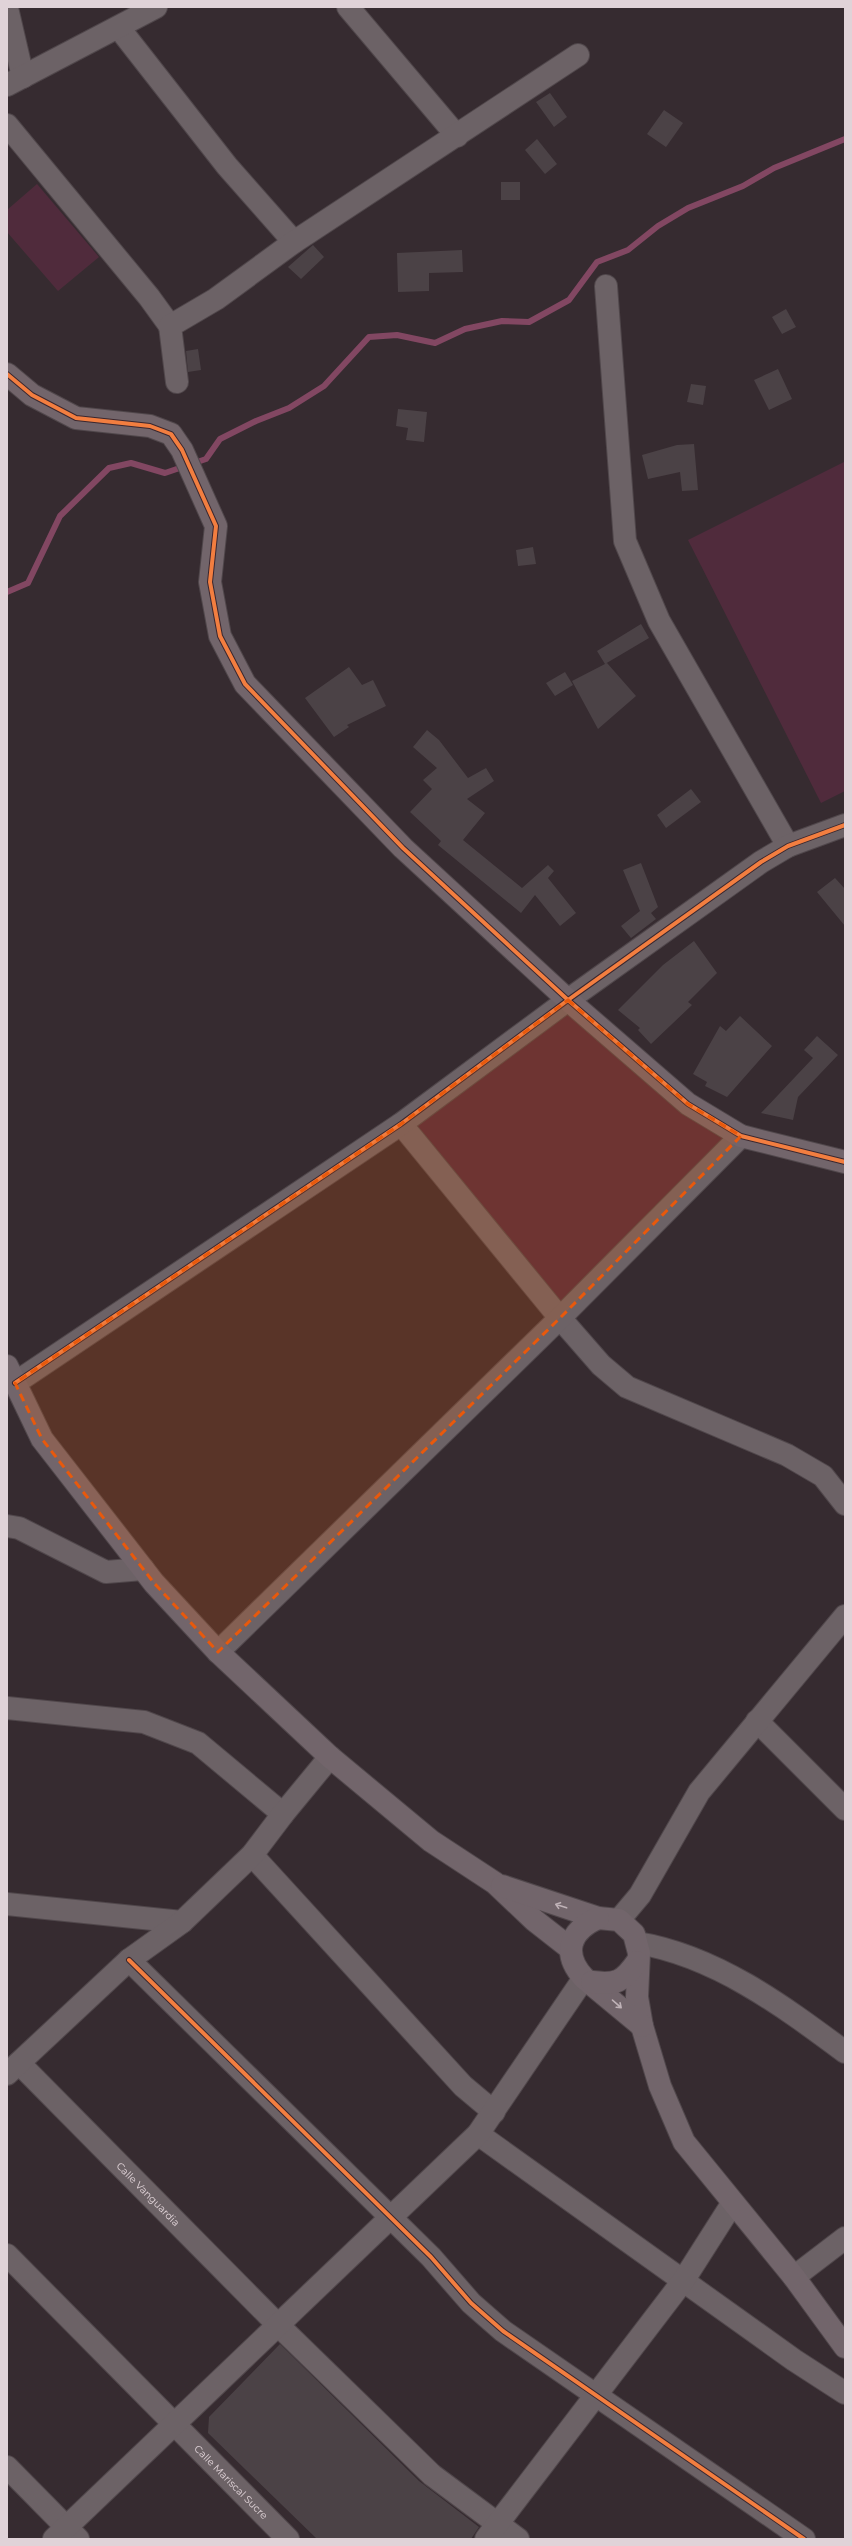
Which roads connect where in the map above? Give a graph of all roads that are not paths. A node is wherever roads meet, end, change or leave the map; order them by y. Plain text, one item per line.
1 (156, 7) edge
2 (348, 7) edge
3 (7, 8) edge
4 (119, 28) junction
5 (578, 55) dead end
6 (15, 81) edge
7 (7, 125) edge
8 (457, 136) junction
9 (294, 242) junction
10 (606, 286) dead end
11 (170, 326) junction
12 (7, 374) edge
13 (177, 382) dead end
14 (845, 825) edge
15 (788, 846) junction
16 (568, 1000) junction
17 (401, 1124) junction
18 (741, 1136) junction
19 (845, 1162) edge
20 (560, 1318) junction
21 (11, 1375) edge
22 (845, 1504) edge
23 (7, 1526) edge
24 (143, 1569) junction
25 (845, 1616) edge
26 (218, 1652) junction
27 (7, 1708) edge
28 (757, 1721) junction
29 (330, 1757) junction
30 (845, 1809) edge
31 (283, 1814) junction
32 (252, 1855) junction
33 (495, 1883) junction
34 (7, 1904) edge
35 (598, 1918) junction
36 (619, 1920) junction
37 (182, 1922) junction
38 (571, 1949) junction
39 (638, 1953) junction
40 (129, 1960) junction
41 (588, 1980) junction
42 (642, 2026) junction
43 (845, 2052) edge
44 (13, 2069) edge
45 (494, 2112) junction
46 (478, 2134) junction
47 (732, 2204) junction
48 (390, 2219) junction
49 (845, 2238) edge
50 (7, 2255) edge
51 (794, 2277) junction
52 (683, 2281) junction
53 (278, 2325) junction
54 (845, 2347) edge
55 (845, 2393) edge
56 (595, 2395) junction
57 (174, 2425) junction
58 (7, 2467) edge
59 (491, 2532) edge
60 (66, 2535) edge
61 (288, 2539) edge
62 (518, 2539) edge
63 (804, 2539) edge

1 - 4 street
2 - 8 street
3 - 6 street
4 - 6 street
4 - 9 street
5 - 8 street
7 - 11 street
8 - 9 street
9 - 11 street
10 - 15 street
11 - 13 street
12 - 16 street
14 - 15 street
15 - 16 street
16 - 17 street
16 - 18 street
17 - 20 street
17 - 21 street
18 - 19 street
18 - 20 street
20 - 22 street
20 - 26 street
21 - 24 street
23 - 24 street
24 - 26 street
25 - 28 street
26 - 29 street
27 - 31 street
28 - 30 street
28 - 36 street
29 - 31 street
29 - 33 street
31 - 32 street
32 - 37 street
32 - 45 street
35 -> 33 street
33 - 38 street
34 - 37 street
35 - 36 street
35 - 38 street
36 - 39 street
37 - 40 street
38 - 41 street
39 - 41 street
39 - 42 street
39 - 43 street
40 - 44 street
40 - 48 street
41 -> 42 street
41 - 45 street
42 - 47 street
44 - 53 street, Calle Vanguardia
45 - 46 street
46 - 48 street
46 - 52 street
47 - 51 street
47 - 52 street
48 - 53 street
48 - 56 street
49 - 51 street
50 - 57 street, Calle Mariscal Sucre
51 - 54 street
52 - 55 street
52 - 56 street
53 - 57 street
53 - 59 street, Calle Vanguardia
56 - 59 street
56 - 63 street
57 - 60 street
57 - 61 street, Calle Mariscal Sucre
58 - 60 street
59 - 62 street, Calle Vanguardia

